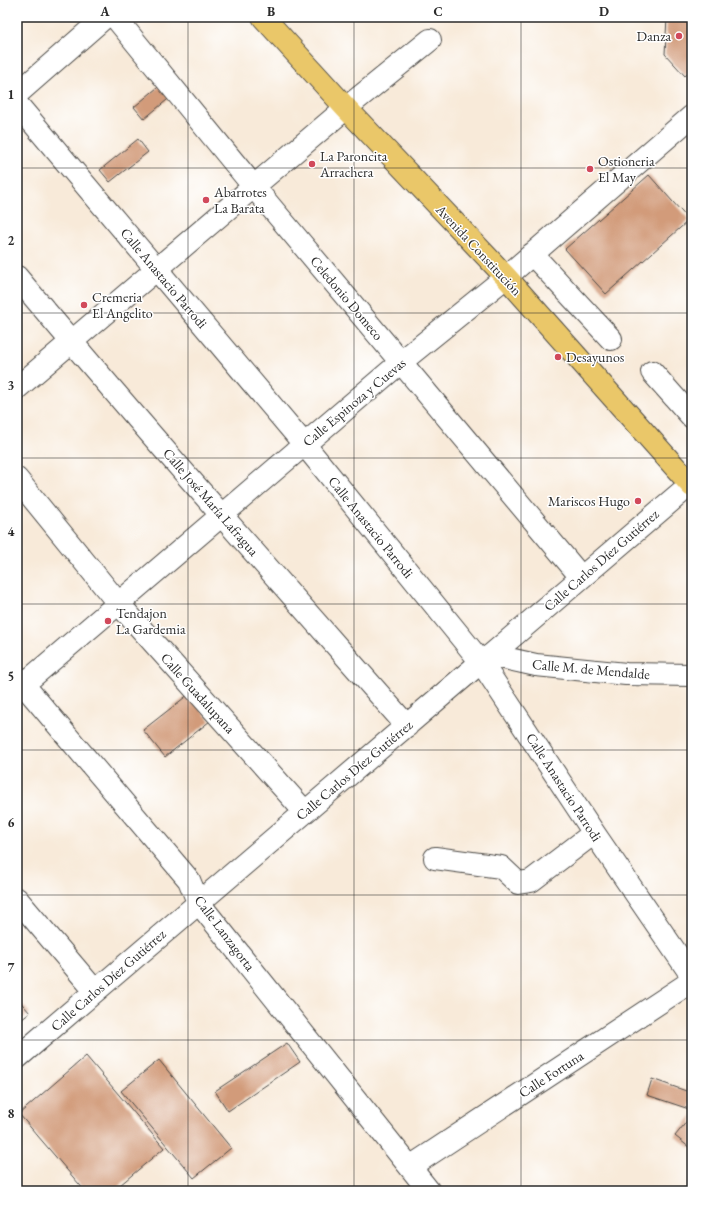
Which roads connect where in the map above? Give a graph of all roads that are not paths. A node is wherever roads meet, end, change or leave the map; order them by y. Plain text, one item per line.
1 (105, 17) edge
2 (115, 17) edge
3 (263, 17) edge
4 (430, 40) dead end
5 (17, 94) edge
6 (17, 104) edge
7 (346, 108) junction
8 (692, 116) edge
9 (254, 187) junction
10 (532, 254) junction
11 (156, 269) junction
12 (17, 277) edge
13 (506, 277) junction
14 (611, 339) dead end
15 (71, 342) junction
16 (400, 362) junction
17 (652, 372) dead end
18 (17, 388) edge
19 (692, 417) edge
20 (304, 444) junction
21 (17, 479) edge
22 (691, 484) edge
23 (221, 515) junction
24 (581, 577) junction
25 (118, 603) junction
26 (486, 659) junction
27 (692, 676) edge
28 (19, 684) edge
29 (406, 726) junction
30 (305, 812) junction
31 (594, 833) junction
32 (434, 858) dead end
33 (17, 899) edge
34 (198, 902) junction
35 (692, 976) edge
36 (692, 981) edge
37 (95, 991) junction
38 (17, 1058) edge
39 (410, 1167) junction
40 (429, 1191) edge

1 - 5 street
2 - 9 street, Celedonio Domeco
3 - 7 main road, Avenida Constitución
4 - 7 street
6 - 11 street, Calle Anastacio Parrodi
7 - 9 street
7 - 13 main road, Avenida Constitución
8 - 10 street, Calle Espinoza y Cuevas
9 - 11 street
9 - 16 street, Celedonio Domeco
10 - 13 street, Calle Espinoza y Cuevas
10 - 14 street
11 - 15 street
11 - 20 street, Calle Anastacio Parrodi
12 - 15 street, Calle José María Lafragua
13 - 16 street, Calle Espinoza y Cuevas
13 - 22 main road, Avenida Constitución
15 - 18 street
15 - 23 street, Calle José María Lafragua
16 - 20 street, Calle Espinoza y Cuevas
16 - 24 street, Celedonio Domeco
17 - 19 street
20 - 23 street, Calle Espinoza y Cuevas
20 - 26 street, Calle Anastacio Parrodi
21 - 25 street, Calle Guadalupana
22 - 24 street, Calle Carlos Díez Gutiérrez
23 - 25 street, Calle Espinoza y Cuevas
23 - 29 street, Calle José María Lafragua
24 - 26 street, Calle Carlos Díez Gutiérrez
25 - 28 street, Calle Espinoza y Cuevas
25 - 30 street, Calle Guadalupana
26 - 27 street, Calle M. de Mendalde
26 - 29 street, Calle Carlos Díez Gutiérrez
26 - 31 street, Calle Anastacio Parrodi
28 - 34 street, Calle Lanzagorta
29 - 30 street, Calle Carlos Díez Gutiérrez
30 - 34 street, Calle Carlos Díez Gutiérrez
31 - 32 street
31 - 35 street, Calle Anastacio Parrodi
33 - 37 street
34 - 37 street, Calle Carlos Díez Gutiérrez
34 - 39 street, Calle Lanzagorta
36 - 39 street, Calle Fortuna
37 - 38 street, Calle Carlos Díez Gutiérrez
39 - 40 street, Calle Lanzagorta

